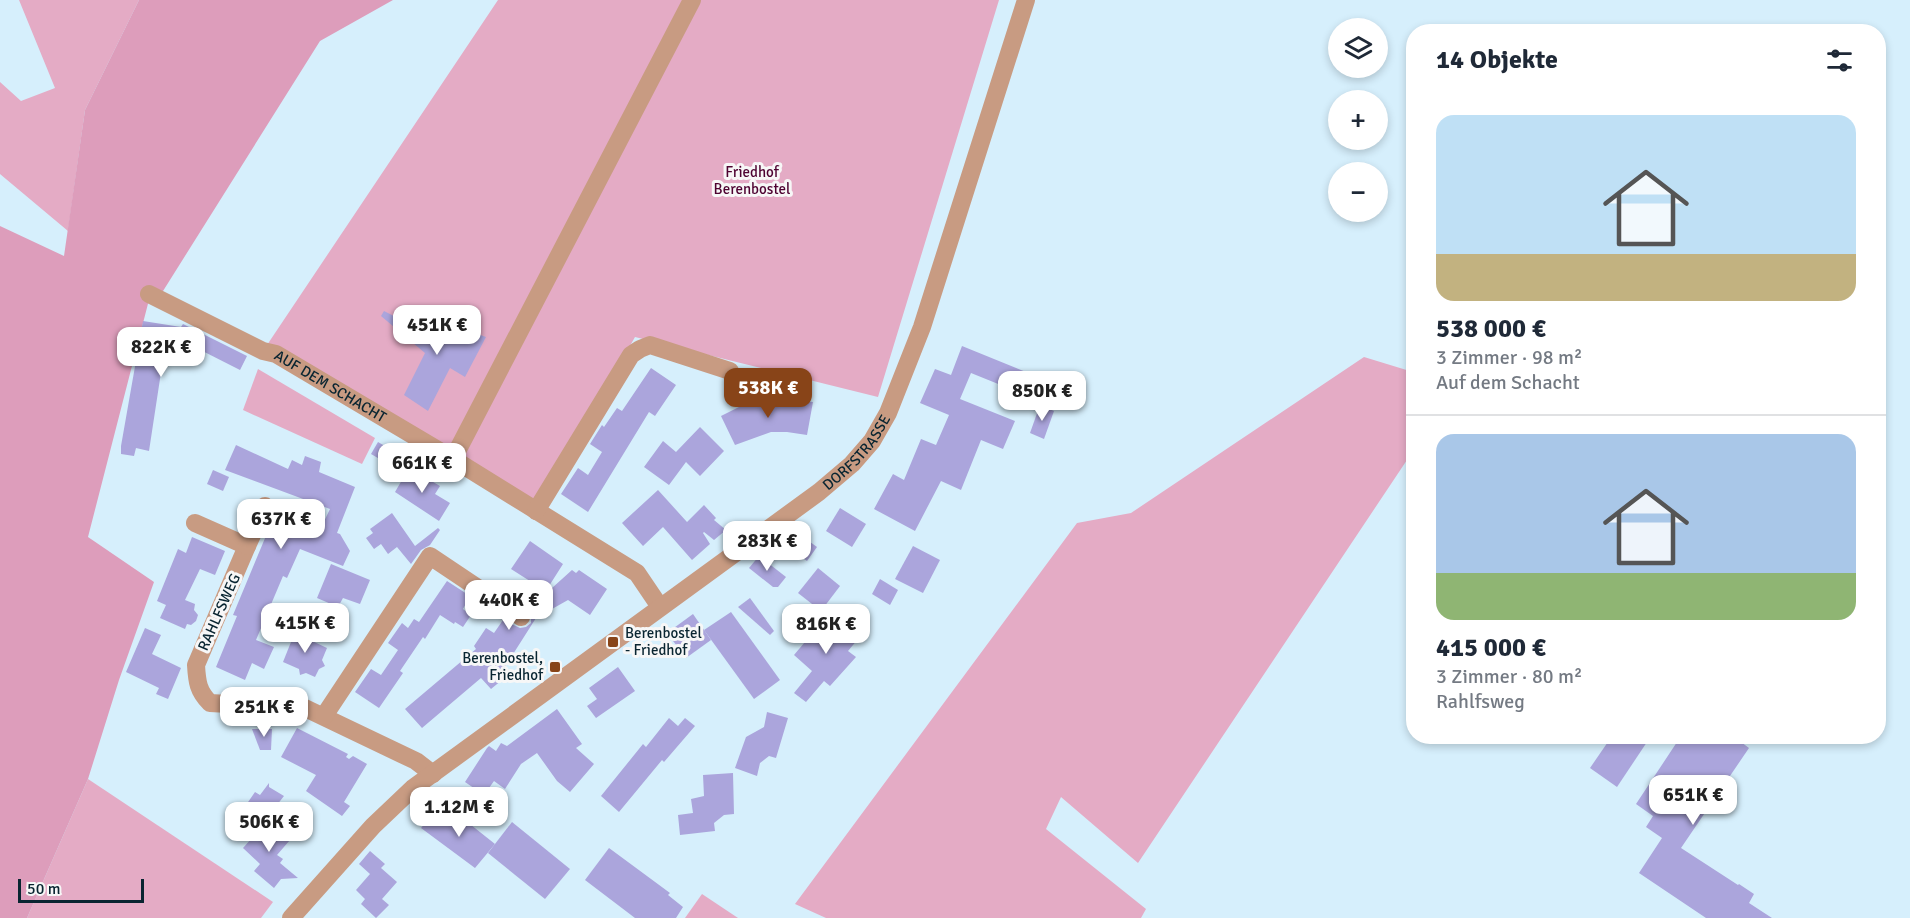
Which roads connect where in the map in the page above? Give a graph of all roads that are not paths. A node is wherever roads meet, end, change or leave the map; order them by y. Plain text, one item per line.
1 (692, 0) edge
2 (1026, 0) edge
3 (149, 294) dead end
4 (730, 371) dead end
5 (453, 459) junction
6 (265, 506) dead end
7 (536, 511) junction
8 (195, 523) dead end
9 (247, 546) junction
10 (660, 607) junction
11 (521, 617) dead end
12 (324, 716) junction
13 (433, 774) junction
14 (291, 918) edge

1 - 5 street
2 - 10 street, DORFSTRASSE
3 - 5 street, AUF DEM SCHACHT
4 - 7 street
5 - 7 street, AUF DEM SCHACHT
6 - 9 street, RAHLFSWEG
7 - 10 street, AUF DEM SCHACHT
8 - 9 street
9 - 12 street, RAHLFSWEG
10 - 13 street, DORFSTRASSE
11 - 12 street
12 - 13 street, RAHLFSWEG
13 - 14 street, DORFSTRASSE

